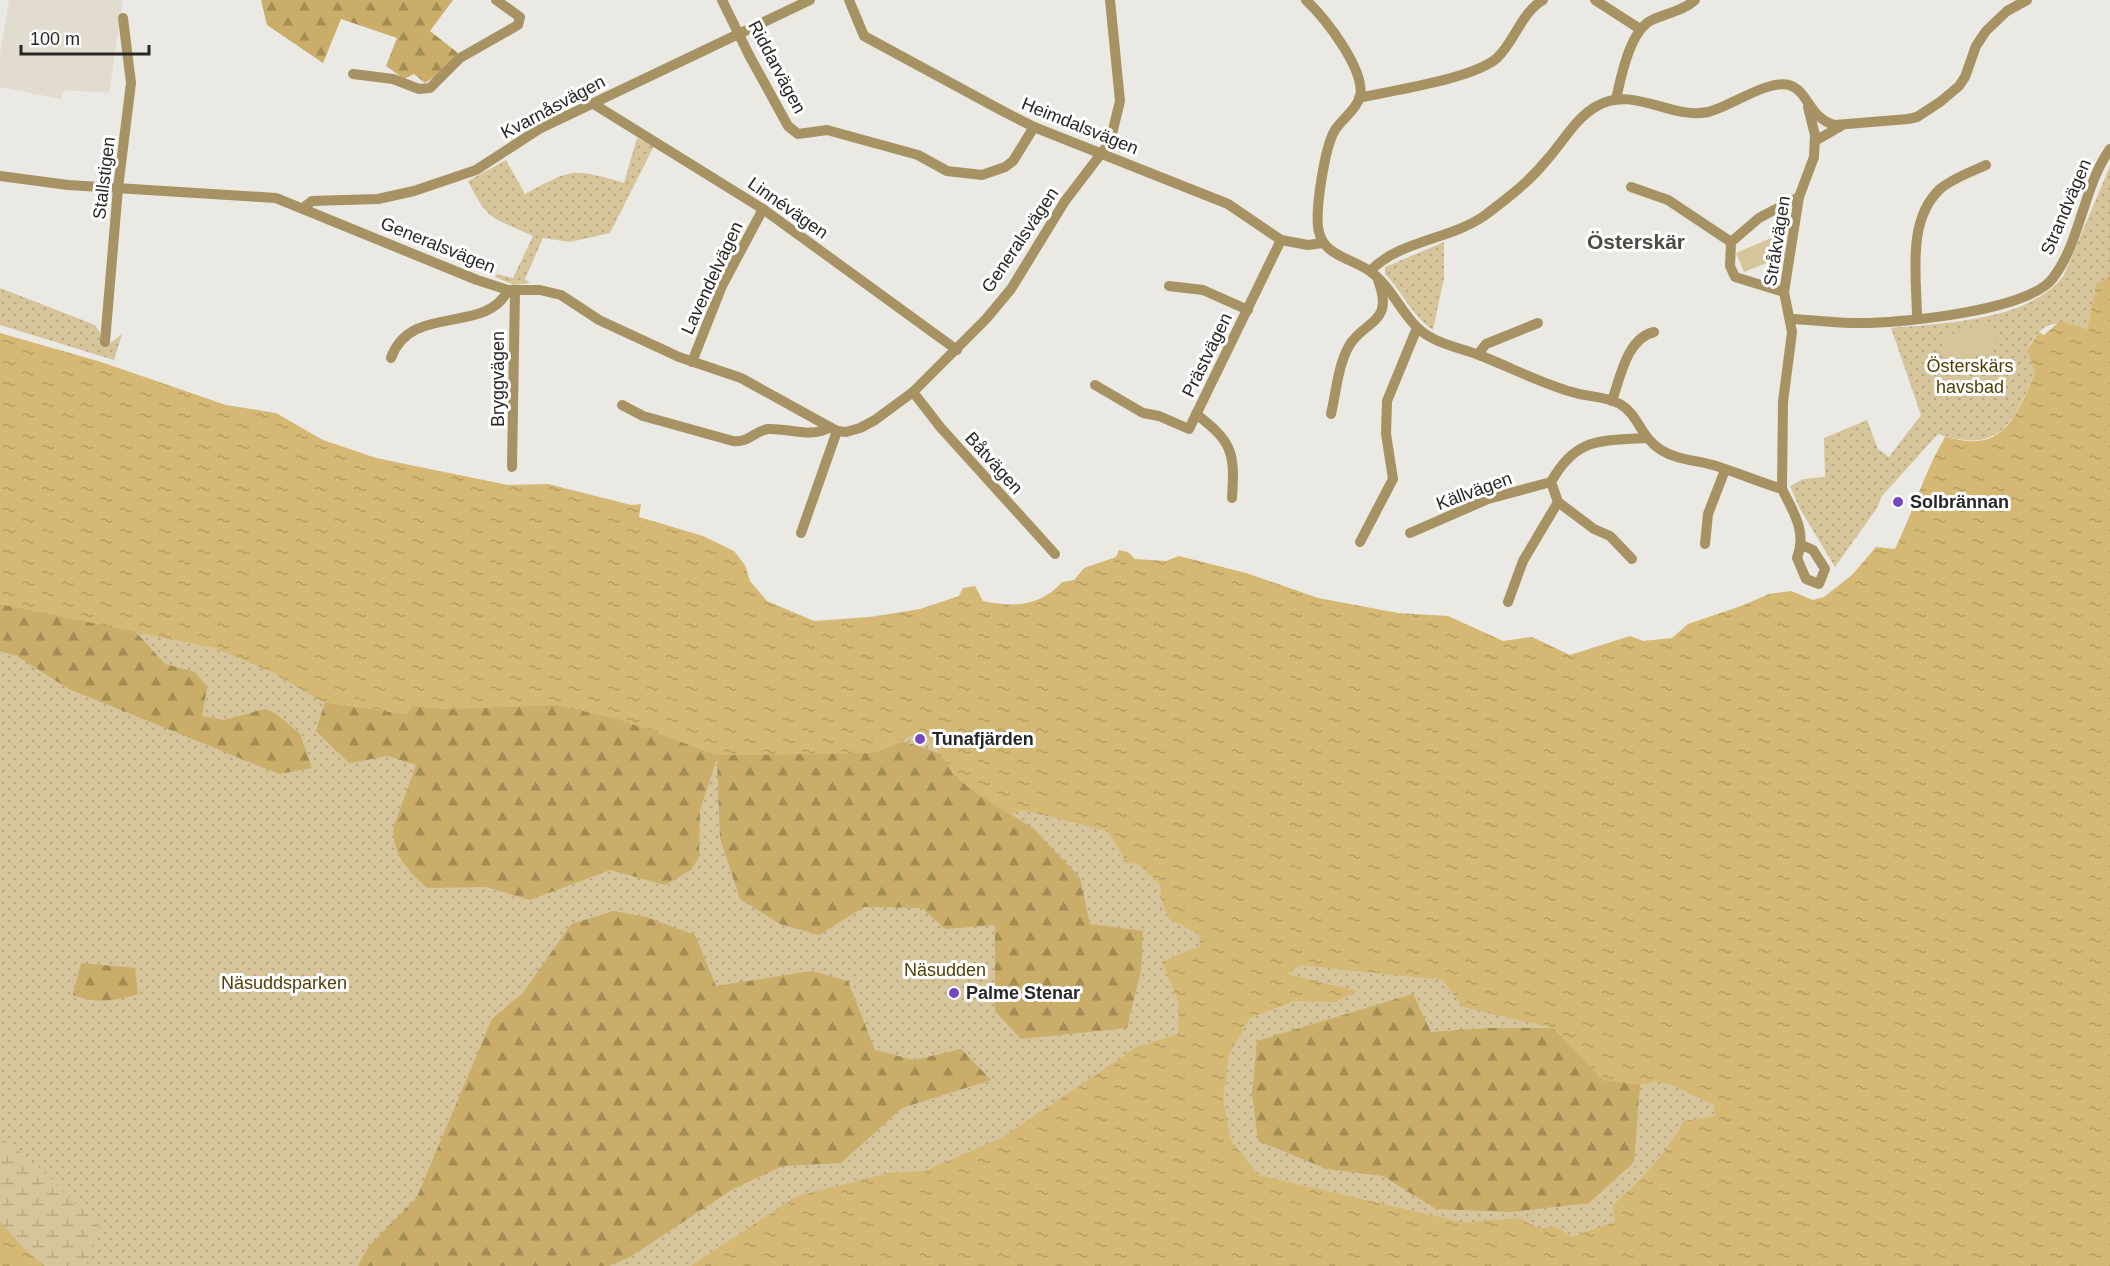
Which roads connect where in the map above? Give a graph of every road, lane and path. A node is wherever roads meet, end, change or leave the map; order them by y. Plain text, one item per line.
1 (496, 0) edge
2 (722, 0) edge
3 (810, 0) edge
4 (849, 0) edge
5 (1110, 0) edge
6 (1306, 0) edge
7 (1543, 0) edge
8 (1595, 0) edge
9 (1695, 0) edge
10 (2027, 0) edge
11 (123, 18) dead end
12 (1640, 29) junction
13 (739, 34) junction
14 (353, 74) dead end
15 (1359, 98) junction
16 (1616, 99) junction
17 (592, 103) junction
18 (1808, 106) junction
19 (1841, 125) junction
20 (1034, 127) junction
21 (1815, 141) junction
22 (2110, 149) edge
23 (1102, 153) junction
24 (1986, 165) dead end
25 (0, 176) edge
26 (1631, 187) dead end
27 (118, 188) junction
28 (1799, 197) junction
29 (303, 208) junction
30 (763, 209) junction
31 (1281, 240) junction
32 (1731, 242) junction
33 (1323, 243) junction
34 (1373, 274) junction
35 (1169, 286) dead end
36 (512, 290) junction
37 (1784, 292) junction
38 (1248, 310) junction
39 (1917, 319) junction
40 (1792, 320) junction
41 (1538, 322) dead end
42 (1417, 327) junction
43 (1654, 332) dead end
44 (105, 342) dead end
45 (957, 350) junction
46 (1478, 354) junction
47 (391, 358) dead end
48 (692, 362) junction
49 (1095, 385) dead end
50 (913, 392) junction
51 (1612, 401) junction
52 (622, 405) dead end
53 (1196, 414) junction
54 (1331, 414) dead end
55 (833, 430) junction
56 (1645, 438) junction
57 (512, 467) dead end
58 (1725, 470) junction
59 (1551, 482) junction
60 (1782, 489) junction
61 (1232, 498) dead end
62 (1558, 502) junction
63 (801, 532) dead end
64 (1410, 534) dead end
65 (1360, 542) dead end
66 (1705, 544) dead end
67 (1802, 545) dead end
68 (1055, 554) dead end
69 (1632, 560) dead end
70 (1508, 602) dead end

1 - 14 street
2 - 13 street, Riddarvägen
3 - 13 street, Kvarnåsvägen
4 - 20 street, Heimdalsvägen
5 - 23 street, Generalsvägen
6 - 15 street
7 - 15 street
8 - 12 street
9 - 12 street
10 - 19 street
11 - 27 street, Stallstigen
12 - 16 street
13 - 17 street, Kvarnåsvägen
13 - 20 street, Riddarvägen
15 - 33 street
16 - 18 street
16 - 34 street
17 - 29 street, Kvarnåsvägen
17 - 30 street, Linnévägen
18 - 19 street
18 - 21 street, Stråkvägen
19 - 21 street
20 - 23 street, Heimdalsvägen
21 - 28 street, Stråkvägen
22 - 39 street, Strandvägen
23 - 31 street, Heimdalsvägen
23 - 45 street, Generalsvägen
24 - 39 street
25 - 27 street, Generalsvägen
26 - 32 street
27 - 29 street, Generalsvägen
27 - 44 street, Stallstigen
28 - 32 street
28 - 37 street, Stråkvägen
29 - 36 street, Generalsvägen
30 - 45 street, Linnévägen
30 - 48 street, Lavendelvägen
31 - 33 street, Heimdalsvägen
31 - 38 street, Prästvägen
32 - 37 street
33 - 34 street
34 - 42 street
34 - 54 street
35 - 38 street, Prästvägen
36 - 47 street
36 - 48 street, Generalsvägen
36 - 57 street, Bryggvägen
37 - 40 street, Stråkvägen
38 - 53 street, Prästvägen
39 - 40 street, Strandvägen
40 - 60 street, Stråkvägen
41 - 46 street
42 - 46 street
42 - 65 street
43 - 51 street
45 - 50 street, Generalsvägen
46 - 51 street
48 - 55 street, Generalsvägen
49 - 53 street, Prästvägen
50 - 55 street, Generalsvägen
50 - 68 street, Båtvägen
51 - 56 street
52 - 55 street
53 - 61 street, Prästvägen
55 - 63 street
56 - 58 street
56 - 59 street
58 - 60 street
58 - 66 street
59 - 62 street
59 - 64 street, Källvägen
60 - 67 street
62 - 69 street
62 - 70 street

